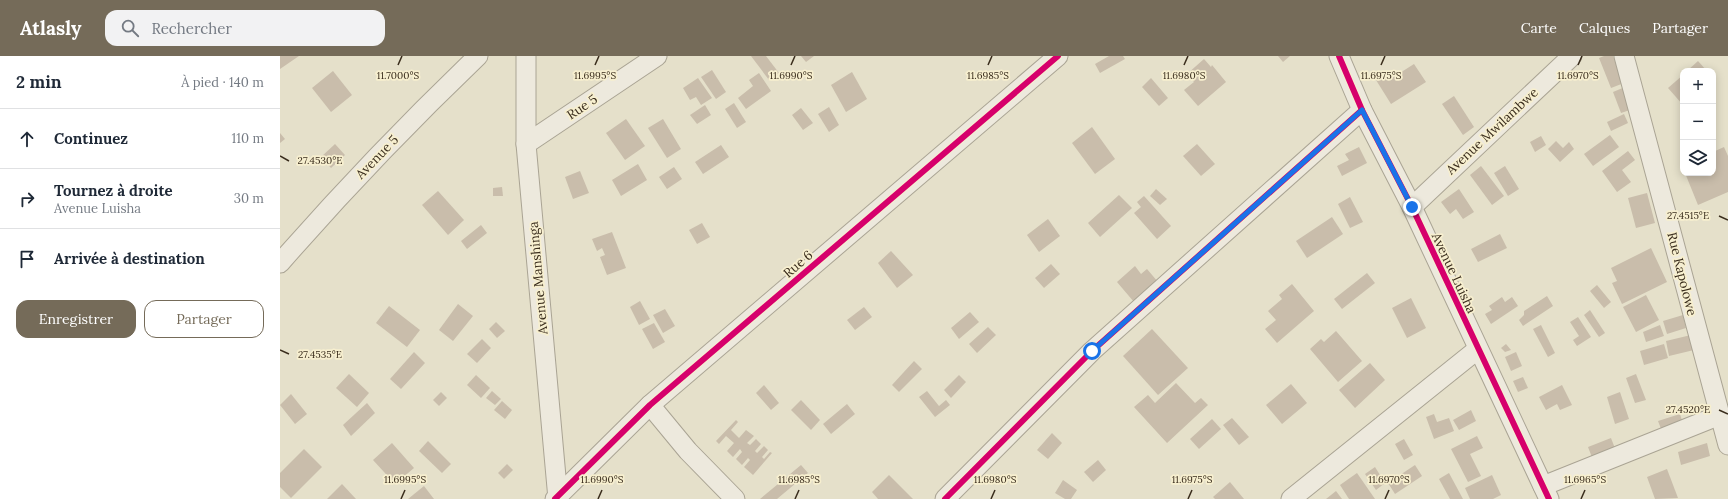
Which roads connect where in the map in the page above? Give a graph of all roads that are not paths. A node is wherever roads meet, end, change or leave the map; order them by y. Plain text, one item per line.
1 (478, 56) edge
2 (526, 56) edge
3 (657, 56) edge
4 (1058, 56) edge
5 (1339, 56) edge
6 (1572, 56) edge
7 (1624, 56) edge
8 (1362, 110) junction
9 (526, 144) junction
10 (1412, 207) junction
11 (280, 263) edge
12 (1478, 349) junction
13 (650, 405) junction
14 (1720, 415) junction
15 (1728, 445) edge
16 (1546, 492) edge
17 (557, 498) edge
18 (735, 499) edge
19 (945, 499) edge
20 (1291, 499) edge

1 - 11 street, Avenue 5
2 - 9 street, Avenue Manshinga
3 - 9 street, Rue 5
4 - 13 street, Rue 6
5 - 8 street, Avenue Luisha
6 - 10 street, Avenue Mwilambwe
7 - 14 street, Rue Kapolowe
8 - 10 street, Avenue Luisha
8 - 19 street
9 - 17 street, Avenue Manshinga
10 - 12 street, Avenue Luisha
12 - 16 street, Avenue Luisha
12 - 20 street
13 - 17 street, Rue 6
13 - 18 street
14 - 15 street, Rue Kapolowe
14 - 16 street

